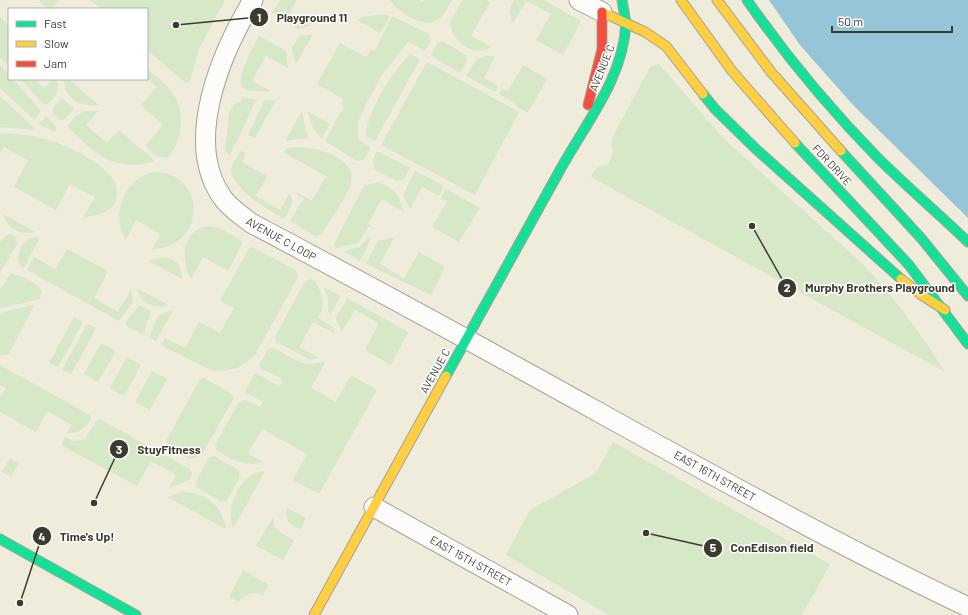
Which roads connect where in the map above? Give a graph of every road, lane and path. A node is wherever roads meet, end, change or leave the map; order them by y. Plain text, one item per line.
1 (253, 0) edge
2 (579, 0) edge
3 (622, 0) edge
4 (681, 0) edge
5 (717, 0) edge
6 (747, 0) edge
7 (601, 6) edge
8 (626, 23) junction
9 (577, 139) junction
10 (968, 242) edge
11 (968, 296) edge
12 (945, 310) junction
13 (467, 339) junction
14 (968, 344) edge
15 (374, 507) junction
16 (0, 539) edge
17 (968, 606) edge
18 (136, 615) edge
19 (314, 615) edge
20 (568, 615) edge

1 - 13 street, AVENUE C LOOP
2 - 7 street
3 - 8 main road, AVENUE C
4 - 12 main road, FDR DRIVE
5 - 11 main road, FDR DRIVE
6 - 10 main road
7 - 8 main road
7 - 9 main road, AVENUE C
8 - 9 main road, AVENUE C
8 - 12 main road
9 - 13 main road, AVENUE C
12 - 14 main road, FDR DRIVE
13 - 15 main road, AVENUE C
13 - 17 street, EAST 16TH STREET
15 - 19 main road, AVENUE C
15 - 20 street, EAST 15TH STREET
16 - 18 main road

